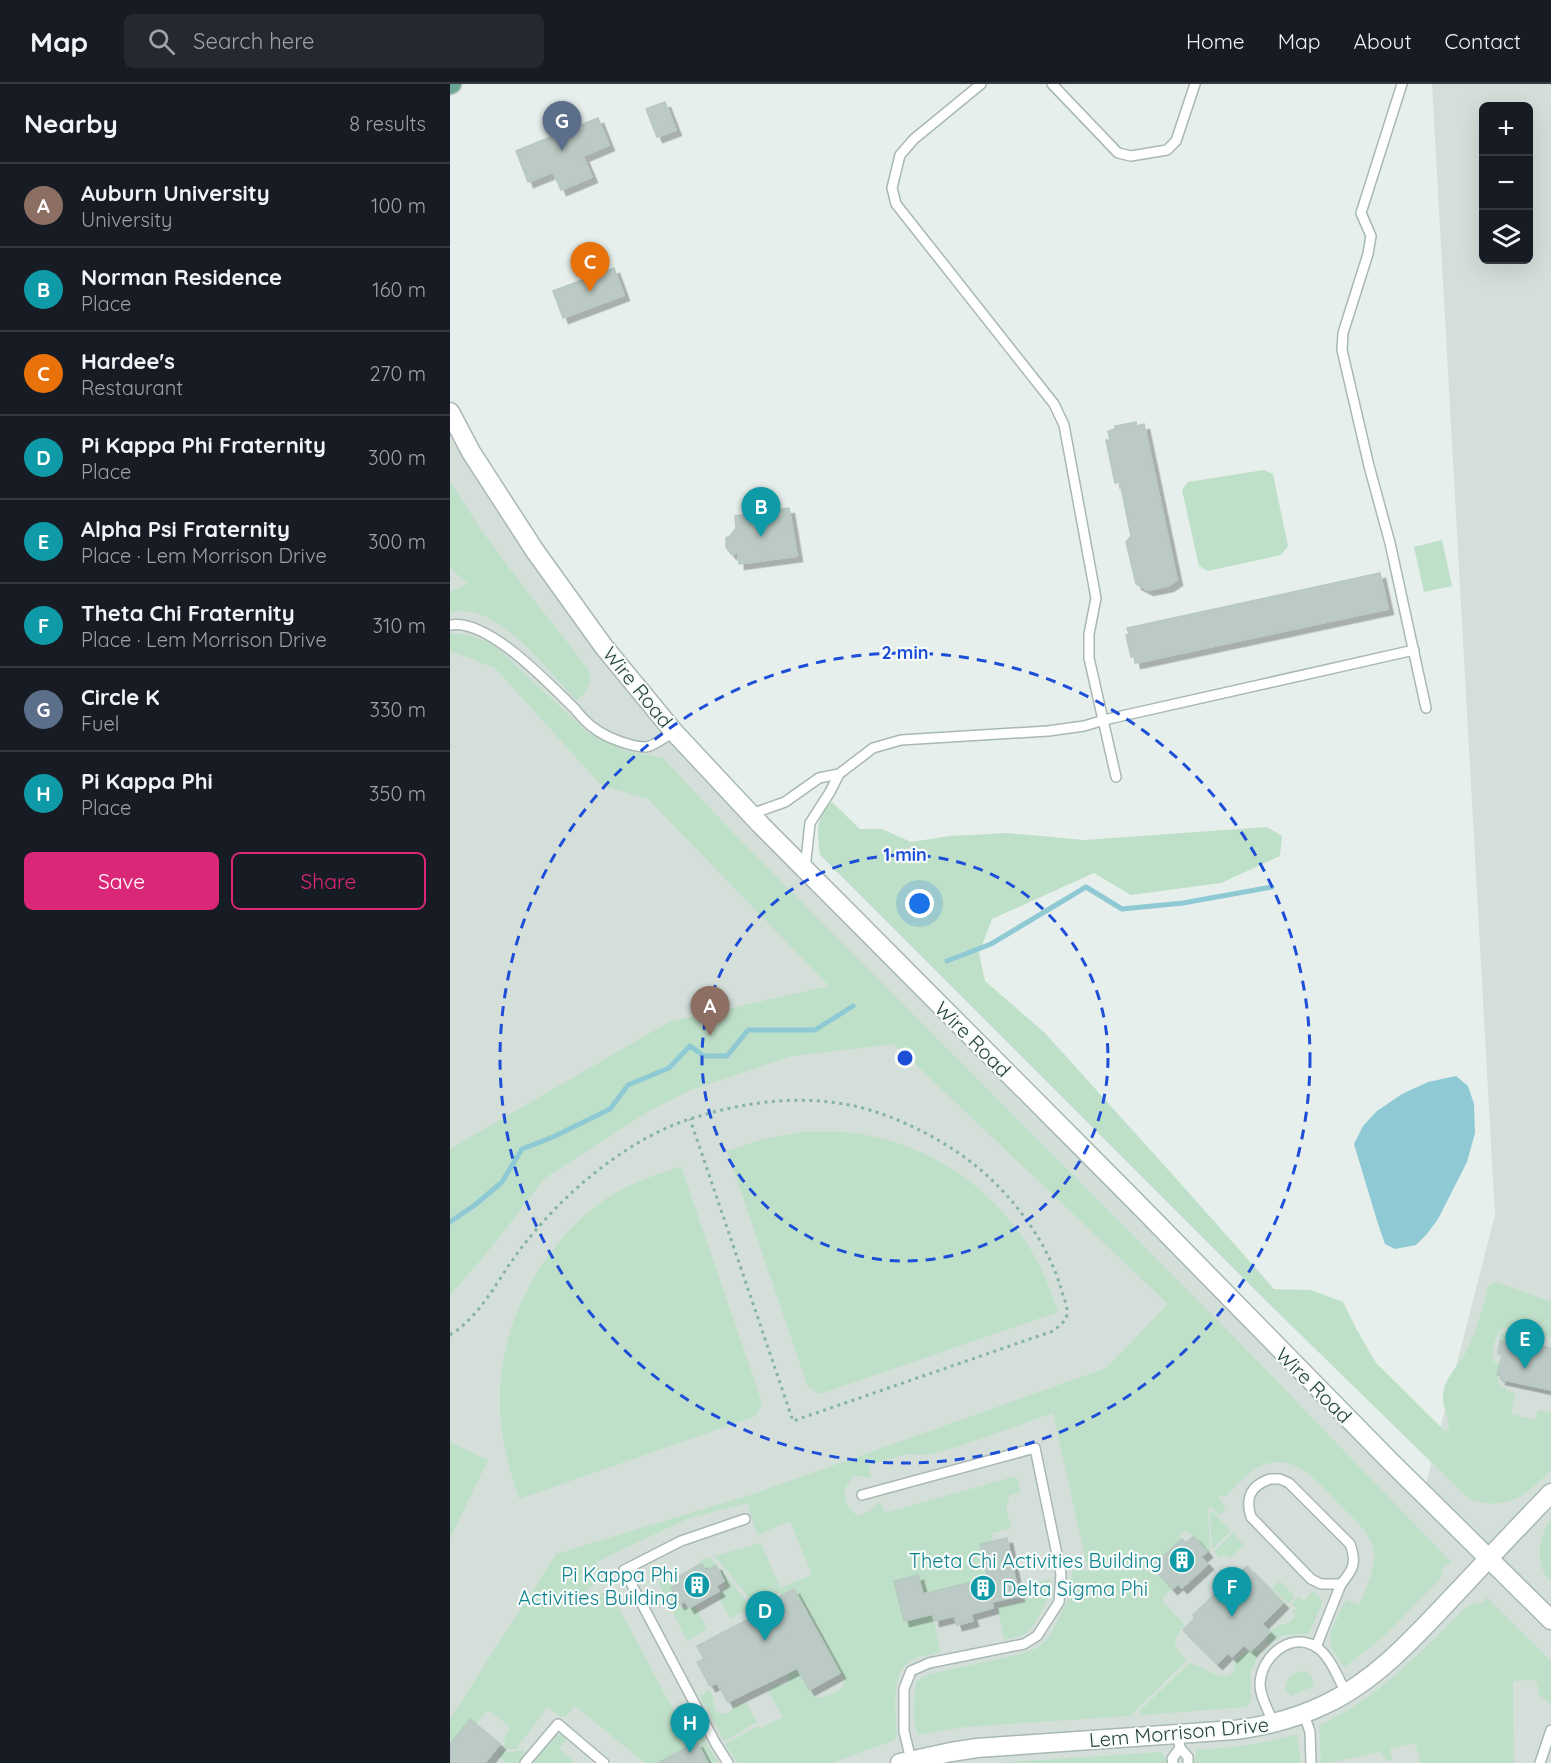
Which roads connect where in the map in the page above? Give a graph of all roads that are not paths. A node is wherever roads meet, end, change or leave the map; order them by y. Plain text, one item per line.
1 (981, 84) edge
2 (1052, 84) edge
3 (1195, 84) edge
4 (1402, 84) edge
5 (450, 412) edge
6 (450, 625) edge
7 (1414, 650) junction
8 (1426, 708) dead end
9 (1104, 720) junction
10 (674, 732) junction
11 (839, 774) junction
12 (1116, 777) dead end
13 (751, 814) junction
14 (805, 869) junction
15 (1551, 1493) edge
16 (862, 1495) dead end
17 (745, 1520) dead end
18 (1489, 1558) junction
19 (1341, 1584) junction
20 (1551, 1620) edge
21 (1316, 1647) junction
22 (1346, 1693) junction
23 (1304, 1714) junction
24 (1274, 1724) junction
25 (1551, 1730) edge
26 (1179, 1742) junction
27 (951, 1757) edge
28 (905, 1761) edge
29 (525, 1763) edge
30 (604, 1763) edge
31 (728, 1763) edge
32 (1173, 1763) edge
33 (1188, 1763) edge
34 (1311, 1763) edge
35 (1540, 1763) edge

1 - 9 lane
2 - 3 lane
4 - 7 lane
5 - 10 street, Wire Road
6 - 10 lane
7 - 8 lane
7 - 9 lane
9 - 11 lane
9 - 12 lane
10 - 13 street, Wire Road
11 - 13 lane
11 - 14 lane
13 - 14 street, Wire Road
14 - 18 street, Wire Road
15 - 18 street, Lem Morrison Drive
16 - 28 lane
17 - 31 lane
18 - 20 street, Wire Road
18 - 22 street, Lem Morrison Drive
19 - 19 lane
19 - 21 lane
21 - 22 lane
21 - 24 lane
22 - 23 street, Lem Morrison Drive
23 - 24 street, Lem Morrison Drive
23 - 34 lane
24 - 26 street, Lem Morrison Drive
25 - 35 lane
26 - 27 street, Lem Morrison Drive
26 - 32 lane
26 - 33 lane
27 - 28 street, Lem Morrison Drive
29 - 30 lane

